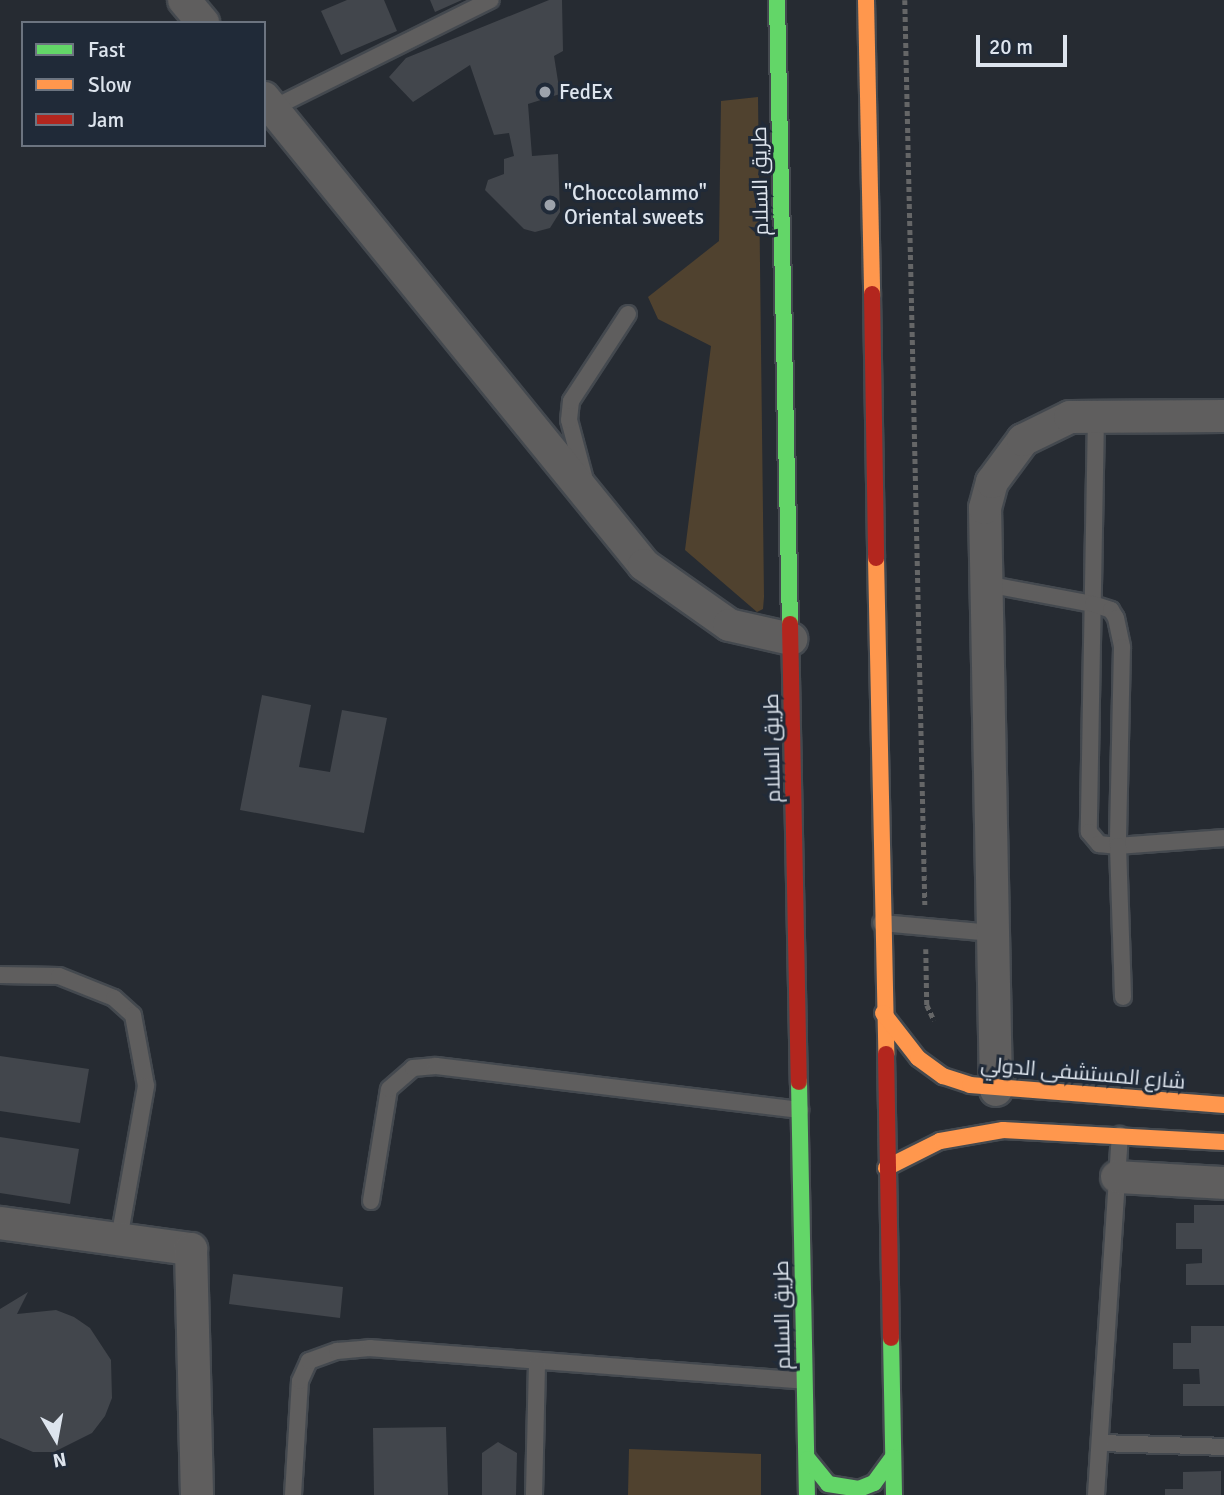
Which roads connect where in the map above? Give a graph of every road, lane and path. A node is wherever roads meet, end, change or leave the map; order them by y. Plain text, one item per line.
1 (184, 0) edge
2 (491, 0) edge
3 (777, 0) edge
4 (866, 0) edge
5 (905, 0) edge
6 (201, 21) edge
7 (268, 103) edge
8 (628, 314) dead end
9 (1097, 415) junction
10 (1224, 416) edge
11 (591, 500) junction
12 (986, 584) junction
13 (1093, 604) junction
14 (791, 639) junction
15 (1224, 838) edge
16 (1118, 846) junction
17 (881, 923) junction
18 (926, 927) junction
19 (993, 933) junction
20 (0, 975) edge
21 (1123, 997) dead end
22 (883, 1013) junction
23 (936, 1026) dead end
24 (996, 1090) junction
25 (1224, 1105) edge
26 (800, 1110) junction
27 (1120, 1135) junction
28 (1224, 1142) edge
29 (886, 1168) junction
30 (1117, 1177) junction
31 (1224, 1183) edge
32 (371, 1201) dead end
33 (0, 1223) edge
34 (119, 1239) junction
35 (537, 1364) junction
36 (804, 1381) junction
37 (1100, 1443) junction
38 (1224, 1447) edge
39 (893, 1457) junction
40 (808, 1459) junction
41 (197, 1495) edge
42 (293, 1495) edge
43 (534, 1495) edge
44 (807, 1495) edge
45 (894, 1495) edge
46 (1096, 1495) edge

1 - 6 street
2 - 7 lane
3 - 14 main road, طريق السلام
4 - 17 main road
5 - 18 path
7 - 11 street
8 - 11 lane
9 - 10 street
9 - 12 street
9 - 13 lane
11 - 14 street
12 - 13 lane
12 - 19 street
13 - 16 lane
13 - 16 lane
14 - 26 main road, طريق السلام
15 - 16 lane
16 - 21 lane
17 - 18 lane
17 - 22 main road
18 - 19 lane
18 - 23 path
19 - 24 street
20 - 34 lane
22 - 24 main road, شارع المستشفى الدولي
22 - 29 main road
24 - 25 main road, شارع المستشفى الدولي
26 - 32 lane
26 - 36 main road, طريق السلام
27 - 28 main road
27 - 29 main road
27 - 30 lane
29 - 39 main road
30 - 31 street
30 - 37 lane
33 - 34 street
34 - 41 street
35 - 36 lane
35 - 42 lane
35 - 43 lane
36 - 40 main road, طريق السلام
37 - 38 lane
37 - 46 lane
39 - 40 main road
39 - 45 main road
40 - 44 main road, طريق السلام

